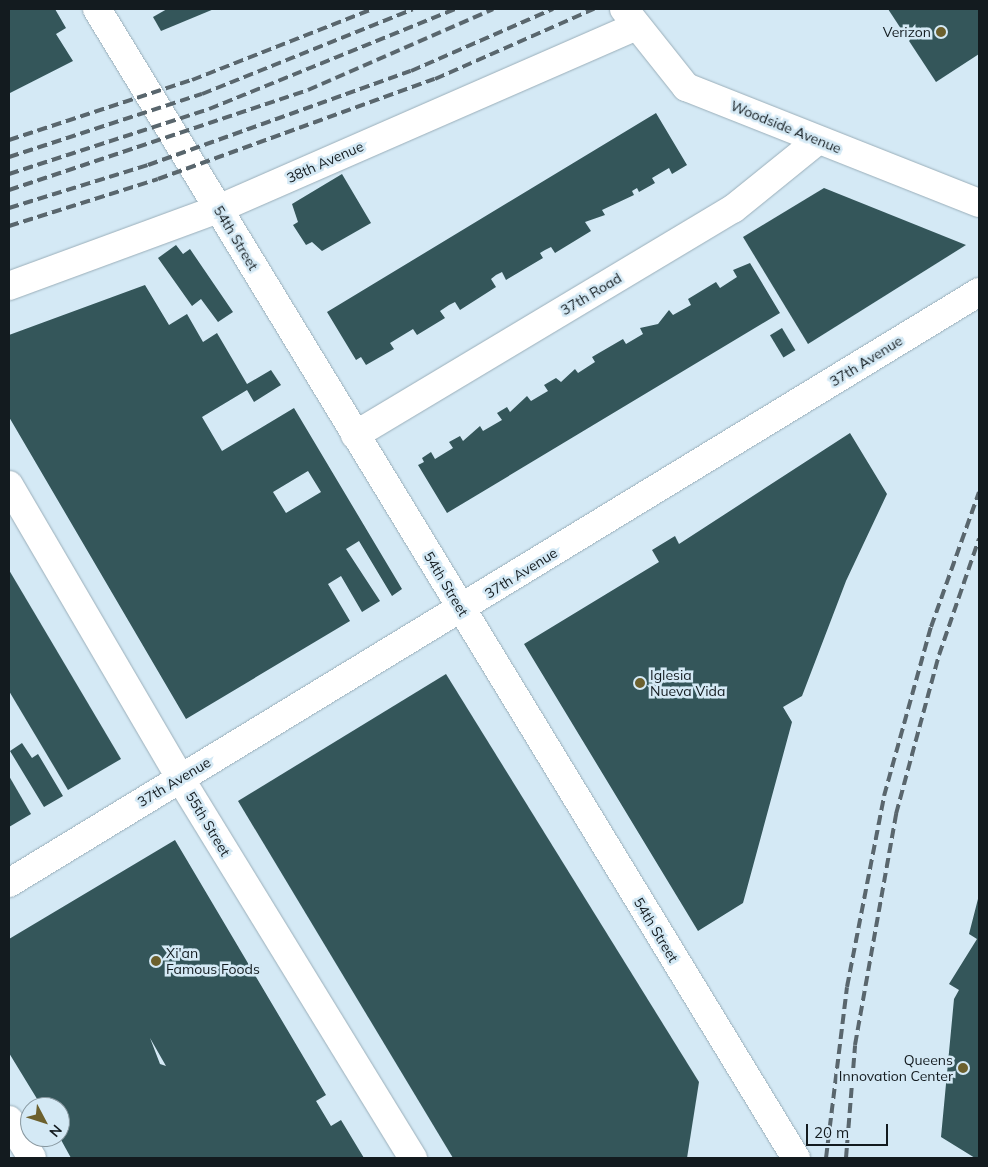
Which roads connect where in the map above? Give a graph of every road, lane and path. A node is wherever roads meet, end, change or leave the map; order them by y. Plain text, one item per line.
1 (97, 9) edge
2 (630, 17) edge
3 (818, 140) junction
4 (979, 203) edge
5 (218, 209) junction
6 (9, 286) edge
7 (979, 292) edge
8 (355, 435) junction
9 (9, 485) edge
10 (462, 609) junction
11 (180, 778) junction
12 (9, 883) edge
13 (9, 1120) edge
14 (32, 1158) edge
15 (413, 1158) edge
16 (796, 1158) edge

1 - 5 street, 54th Street
2 - 3 street, Woodside Avenue
2 - 5 street, 38th Avenue
3 - 4 street, Woodside Avenue
3 - 8 street, 37th Road
5 - 6 street, 38th Avenue
5 - 8 street, 54th Street
7 - 10 street, 37th Avenue
8 - 10 street, 54th Street
9 - 11 street, 55th Street
10 - 11 street, 37th Avenue
10 - 16 street, 54th Street
11 - 12 street, 37th Avenue
11 - 15 street, 55th Street
13 - 14 street

